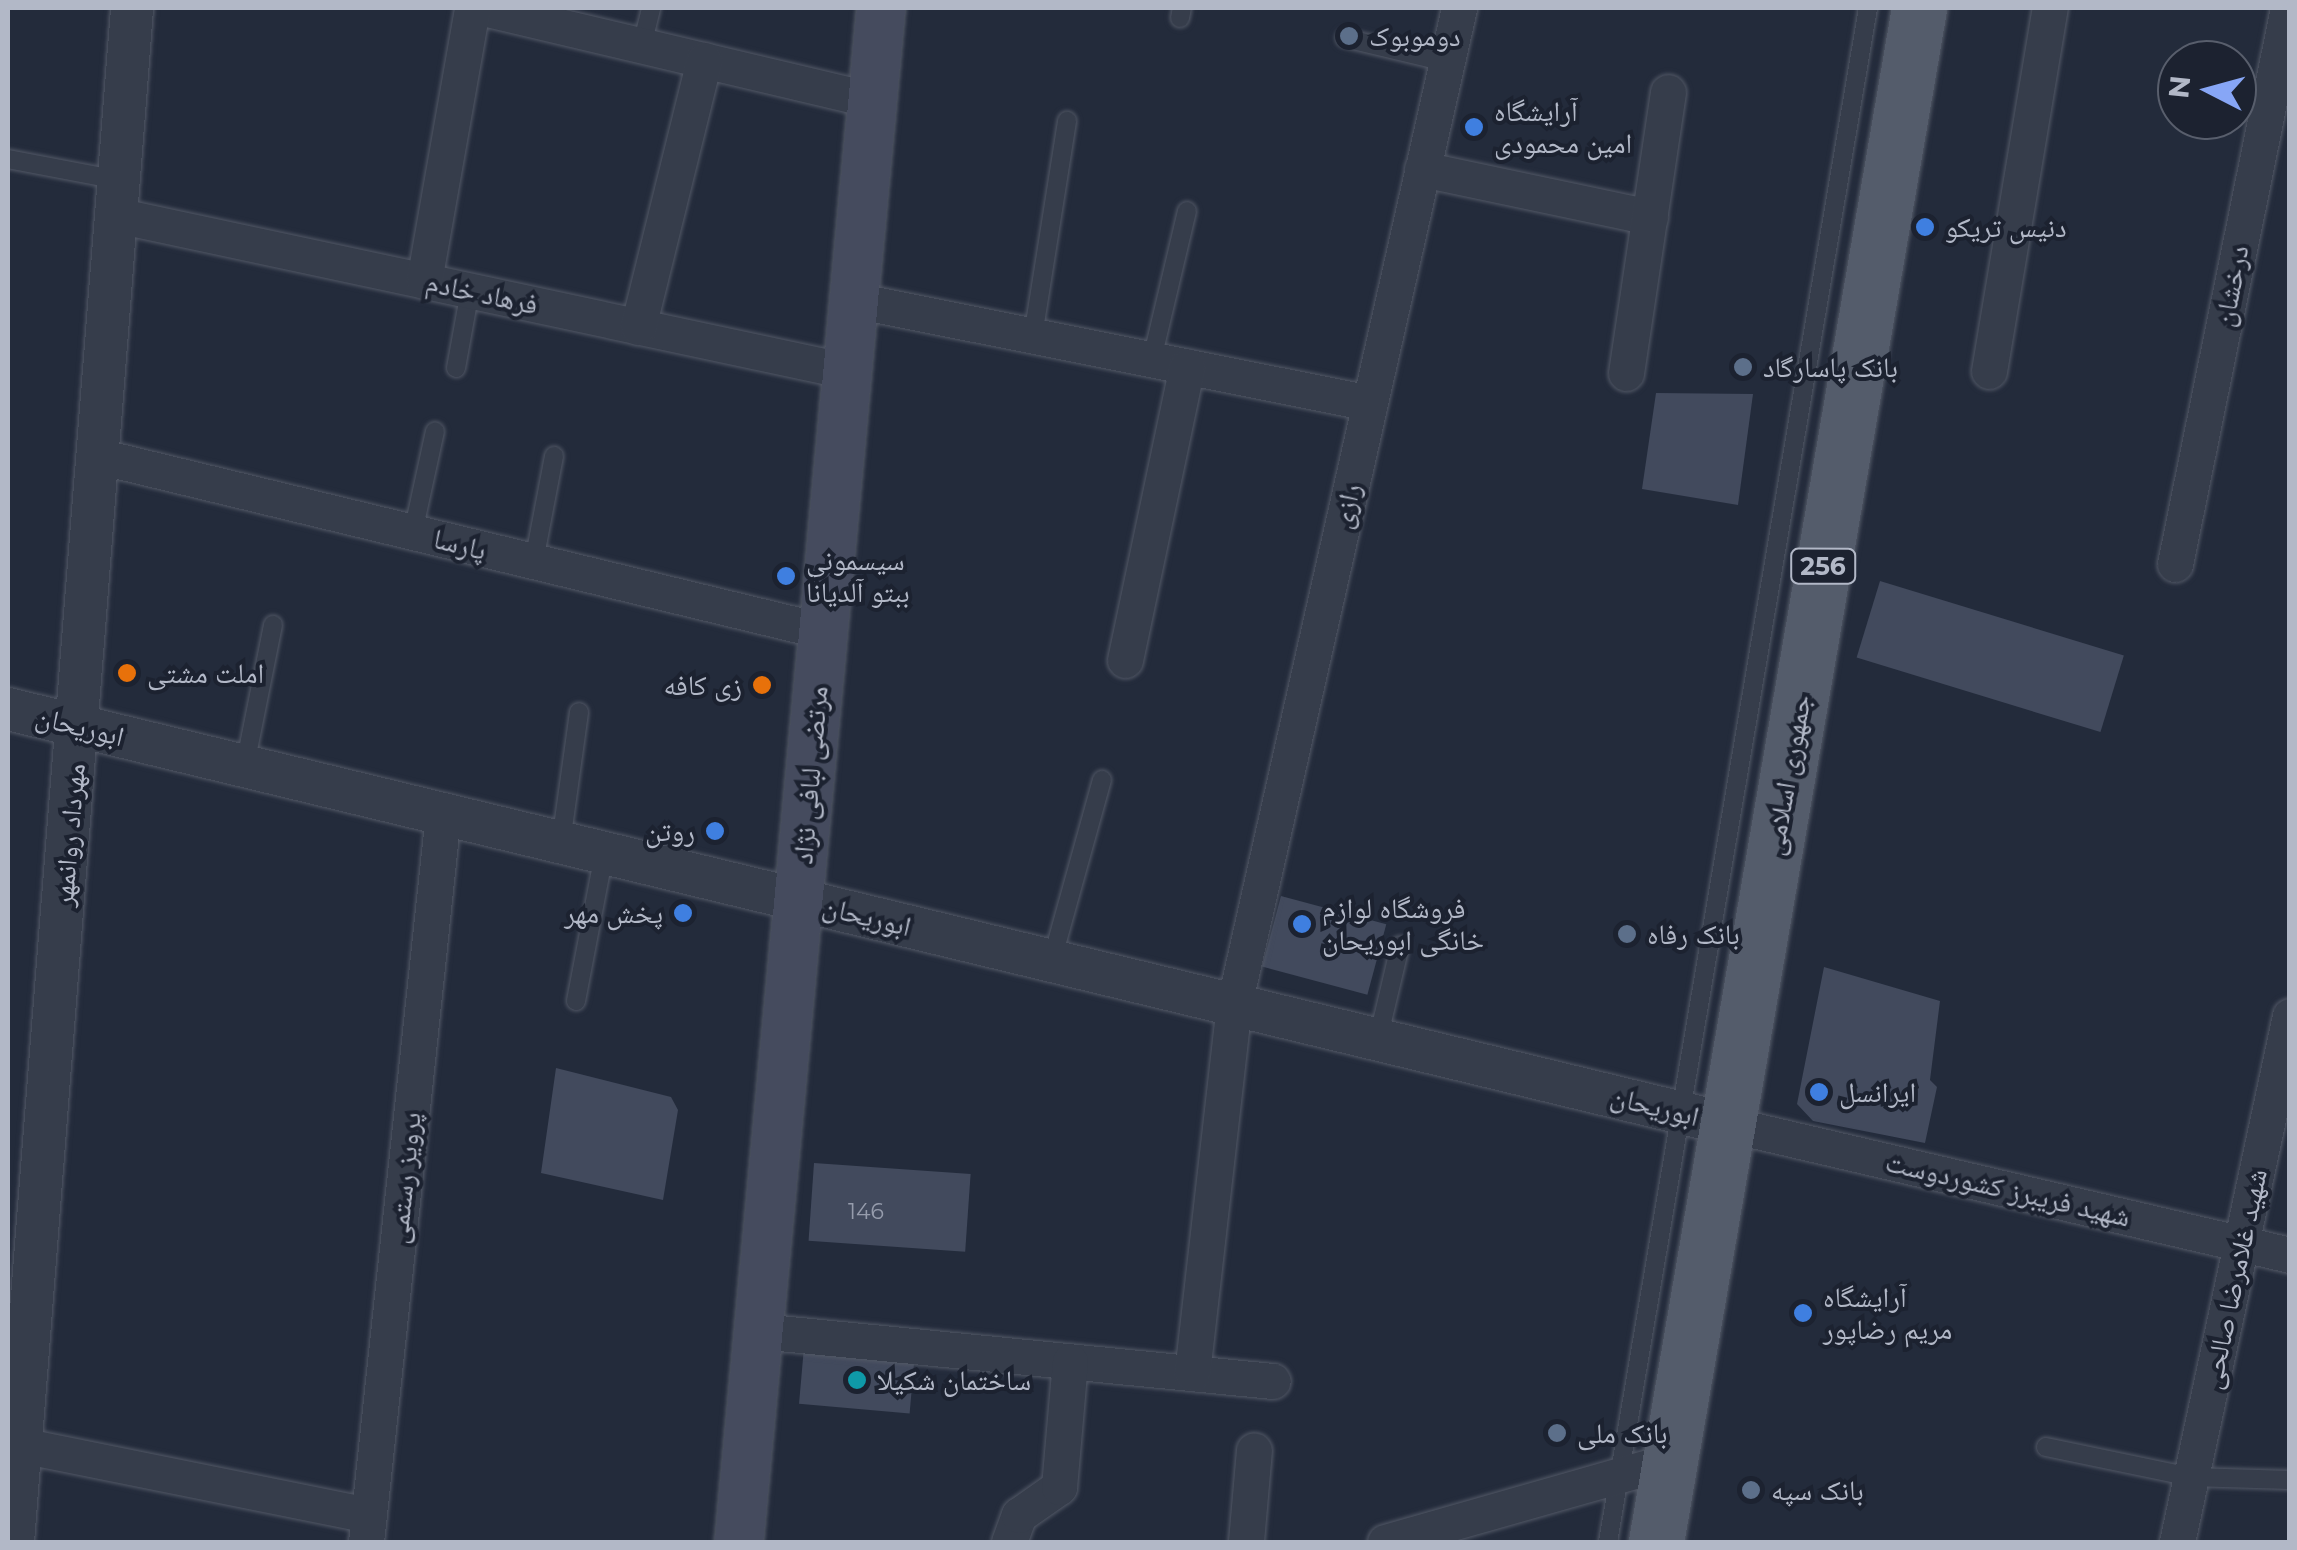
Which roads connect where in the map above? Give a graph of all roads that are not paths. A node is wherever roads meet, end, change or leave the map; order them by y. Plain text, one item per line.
1 (132, 8) edge
2 (472, 8) edge
3 (483, 8) edge
4 (651, 8) edge
5 (881, 8) edge
6 (1459, 8) edge
7 (1868, 8) edge
8 (1920, 8) edge
9 (2050, 8) edge
10 (2288, 8) edge
11 (1345, 38) dead end
12 (642, 46) junction
13 (704, 60) junction
14 (1446, 62) junction
15 (1668, 92) dead end
16 (872, 100) junction
17 (1067, 121) dead end
18 (8, 159) edge
19 (1422, 169) junction
20 (118, 197) junction
21 (1188, 211) dead end
22 (1650, 216) junction
23 (424, 281) junction
24 (470, 291) junction
25 (854, 300) junction
26 (638, 326) junction
27 (1033, 336) junction
28 (1152, 360) junction
29 (1187, 366) junction
30 (456, 368) dead end
31 (847, 371) junction
32 (1989, 371) dead end
33 (1626, 373) dead end
34 (1370, 403) junction
35 (435, 431) dead end
36 (98, 456) junction
37 (554, 456) dead end
38 (413, 532) junction
39 (534, 561) junction
40 (2175, 564) dead end
41 (273, 626) dead end
42 (823, 631) junction
43 (1125, 660) dead end
44 (8, 709) edge
45 (579, 712) dead end
46 (78, 726) junction
47 (245, 766) junction
48 (1102, 780) dead end
49 (443, 814) junction
50 (560, 842) junction
51 (604, 853) junction
52 (799, 900) junction
53 (1400, 946) dead end
54 (1052, 961) junction
55 (576, 1001) dead end
56 (1234, 1005) junction
57 (2289, 1020) edge
58 (1378, 1040) junction
59 (1705, 1118) junction
60 (2242, 1243) junction
61 (2290, 1254) edge
62 (759, 1331) junction
63 (1070, 1361) junction
64 (1192, 1374) junction
65 (1273, 1382) dead end
66 (21, 1445) junction
67 (2046, 1447) dead end
68 (1254, 1450) dead end
69 (1645, 1467) junction
70 (2191, 1477) junction
71 (2290, 1480) edge
72 (367, 1529) edge
73 (13, 1542) edge
74 (739, 1542) edge
75 (1009, 1542) edge
76 (1255, 1542) edge
77 (1384, 1542) edge
78 (1608, 1542) edge
79 (1656, 1542) edge
80 (2177, 1542) edge

1 - 20 street, مهرداد روانمهر
2 - 23 street
3 - 12 street
4 - 12 lane
5 - 16 main road, مرتضی لبافی نژاد
6 - 14 street, رازی
7 - 59 lane
8 - 59 main road, جمهوری اسلامی / 256
9 - 32 street
10 - 40 street, درخشان
11 - 14 lane
12 - 13 street
13 - 16 street
13 - 26 street
14 - 19 street, رازی
15 - 22 street
16 - 25 main road, مرتضی لبافی نژاد
17 - 27 lane
18 - 20 lane
19 - 22 street
19 - 34 street, رازی
20 - 23 street, فرهاد خادم
20 - 36 street, مهرداد روانمهر
21 - 28 lane
22 - 33 street
23 - 24 street, فرهاد خادم
24 - 26 street, فرهاد خادم
24 - 30 lane
25 - 27 street
25 - 31 main road, مرتضی لبافی نژاد
26 - 31 street, فرهاد خادم
27 - 28 street
28 - 29 street
29 - 34 street
29 - 43 street
31 - 42 main road, مرتضی لبافی نژاد
34 - 56 street, رازی
35 - 38 lane
36 - 38 street, پارسا
36 - 46 street, مهرداد روانمهر
37 - 39 lane
38 - 39 street, پارسا
39 - 42 street, پارسا
41 - 47 lane
42 - 52 main road, مرتضی لبافی نژاد
44 - 46 street, ابوریحان
45 - 50 lane
46 - 47 street, ابوریحان
46 - 66 street, مهرداد روانمهر
47 - 49 street, ابوریحان
48 - 54 lane
49 - 50 street, ابوریحان
49 - 72 street, پرویز رستمی
50 - 51 street, ابوریحان
51 - 52 street, ابوریحان
51 - 55 lane
52 - 54 street, ابوریحان
52 - 62 main road, مرتضی لبافی نژاد
53 - 58 lane
54 - 56 street, ابوریحان
56 - 58 street, ابوریحان
56 - 64 street, رازی
57 - 60 street, شهید غلامرضا صالحی
58 - 59 street, ابوریحان
59 - 60 street, شهید فریبرز کشوردوست
59 - 69 main road, جمهوری اسلامی / 256
60 - 61 street, شهید فریبرز کشوردوست
60 - 70 street, شهید غلامرضا صالحی
62 - 63 street
62 - 74 main road, مرتضی لبافی نژاد
63 - 64 street
63 - 75 street
64 - 65 street
66 - 72 street
66 - 73 street, مهرداد روانمهر
67 - 70 lane
68 - 76 street
69 - 77 street
69 - 78 lane
69 - 79 main road, جمهوری اسلامی / 256
70 - 71 lane
70 - 80 street, شهید غلامرضا صالحی

